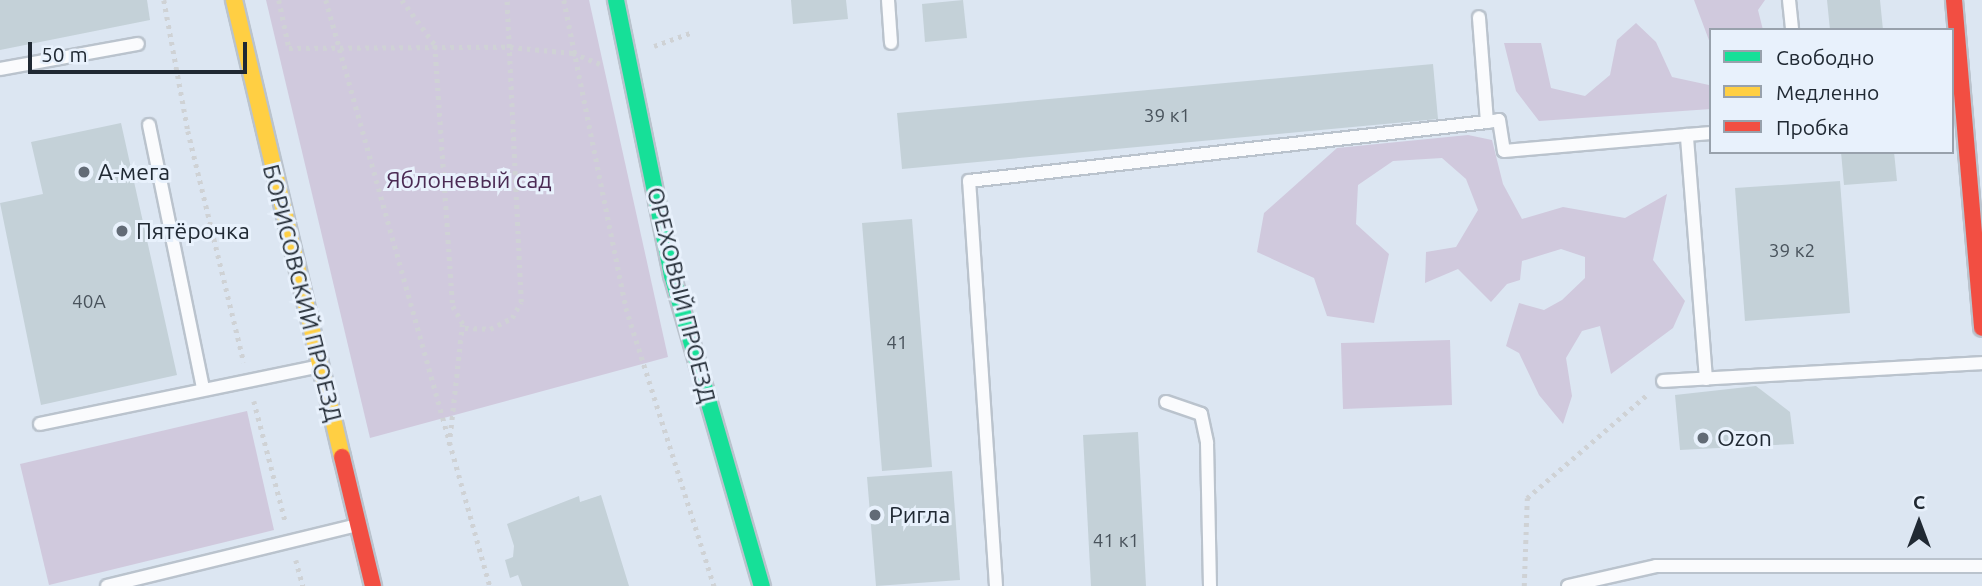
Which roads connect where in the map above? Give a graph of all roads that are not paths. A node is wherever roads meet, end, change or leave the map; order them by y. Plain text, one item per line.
1 (234, 0) edge
2 (616, 0) edge
3 (888, 0) edge
4 (1789, 0) edge
5 (1954, 0) edge
6 (1479, 17) dead end
7 (1792, 28) edge
8 (891, 43) dead end
9 (138, 44) dead end
10 (0, 69) edge
11 (1488, 122) junction
12 (149, 125) dead end
13 (1709, 133) edge
14 (1687, 135) junction
15 (1976, 196) edge
16 (1982, 328) edge
17 (1982, 363) edge
18 (320, 366) junction
19 (1706, 379) junction
20 (1663, 381) road end
21 (203, 389) junction
22 (1166, 402) dead end
23 (40, 425) dead end
24 (358, 526) junction
25 (1982, 566) edge
26 (107, 586) edge
27 (373, 586) edge
28 (762, 586) edge
29 (996, 586) edge
30 (1210, 586) edge
31 (1568, 586) edge

1 - 18 street, БОРИСОВСКИЙ ПРОЕЗД
2 - 28 street, ОРЕХОВЫЙ ПРОЕЗД
3 - 8 lane
4 - 7 lane
5 - 15 street
6 - 11 lane
9 - 10 lane
11 - 14 lane
11 - 29 lane
12 - 21 lane
13 - 14 lane
14 - 19 lane
15 - 16 street
17 - 19 lane
18 - 21 lane
18 - 24 street, БОРИСОВСКИЙ ПРОЕЗД
19 - 20 lane
21 - 23 lane
22 - 30 lane
24 - 26 lane
24 - 27 street, БОРИСОВСКИЙ ПРОЕЗД
25 - 31 lane

